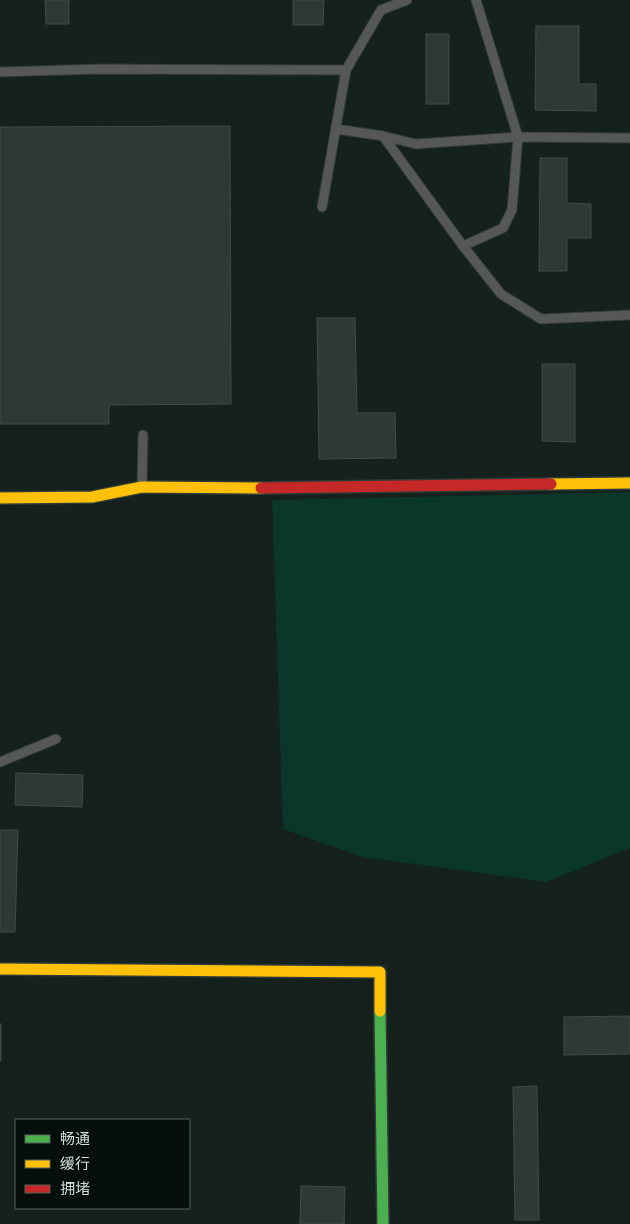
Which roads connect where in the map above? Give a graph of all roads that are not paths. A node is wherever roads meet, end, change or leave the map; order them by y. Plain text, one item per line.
1 (407, 0) edge
2 (476, 0) edge
3 (346, 70) junction
4 (0, 72) edge
5 (336, 130) junction
6 (383, 136) junction
7 (518, 137) junction
8 (630, 138) edge
9 (322, 206) dead end
10 (462, 246) junction
11 (630, 315) edge
12 (143, 435) dead end
13 (630, 482) edge
14 (142, 487) junction
15 (0, 498) edge
16 (56, 740) dead end
17 (0, 762) edge
18 (0, 969) edge
19 (383, 1224) edge

1 - 3 lane
2 - 7 lane
3 - 4 lane
3 - 5 lane
5 - 6 lane
5 - 9 lane
6 - 7 lane
6 - 10 lane
7 - 8 lane
7 - 10 lane
10 - 11 lane
12 - 14 lane
13 - 14 street
14 - 15 street
16 - 17 lane
18 - 19 street

